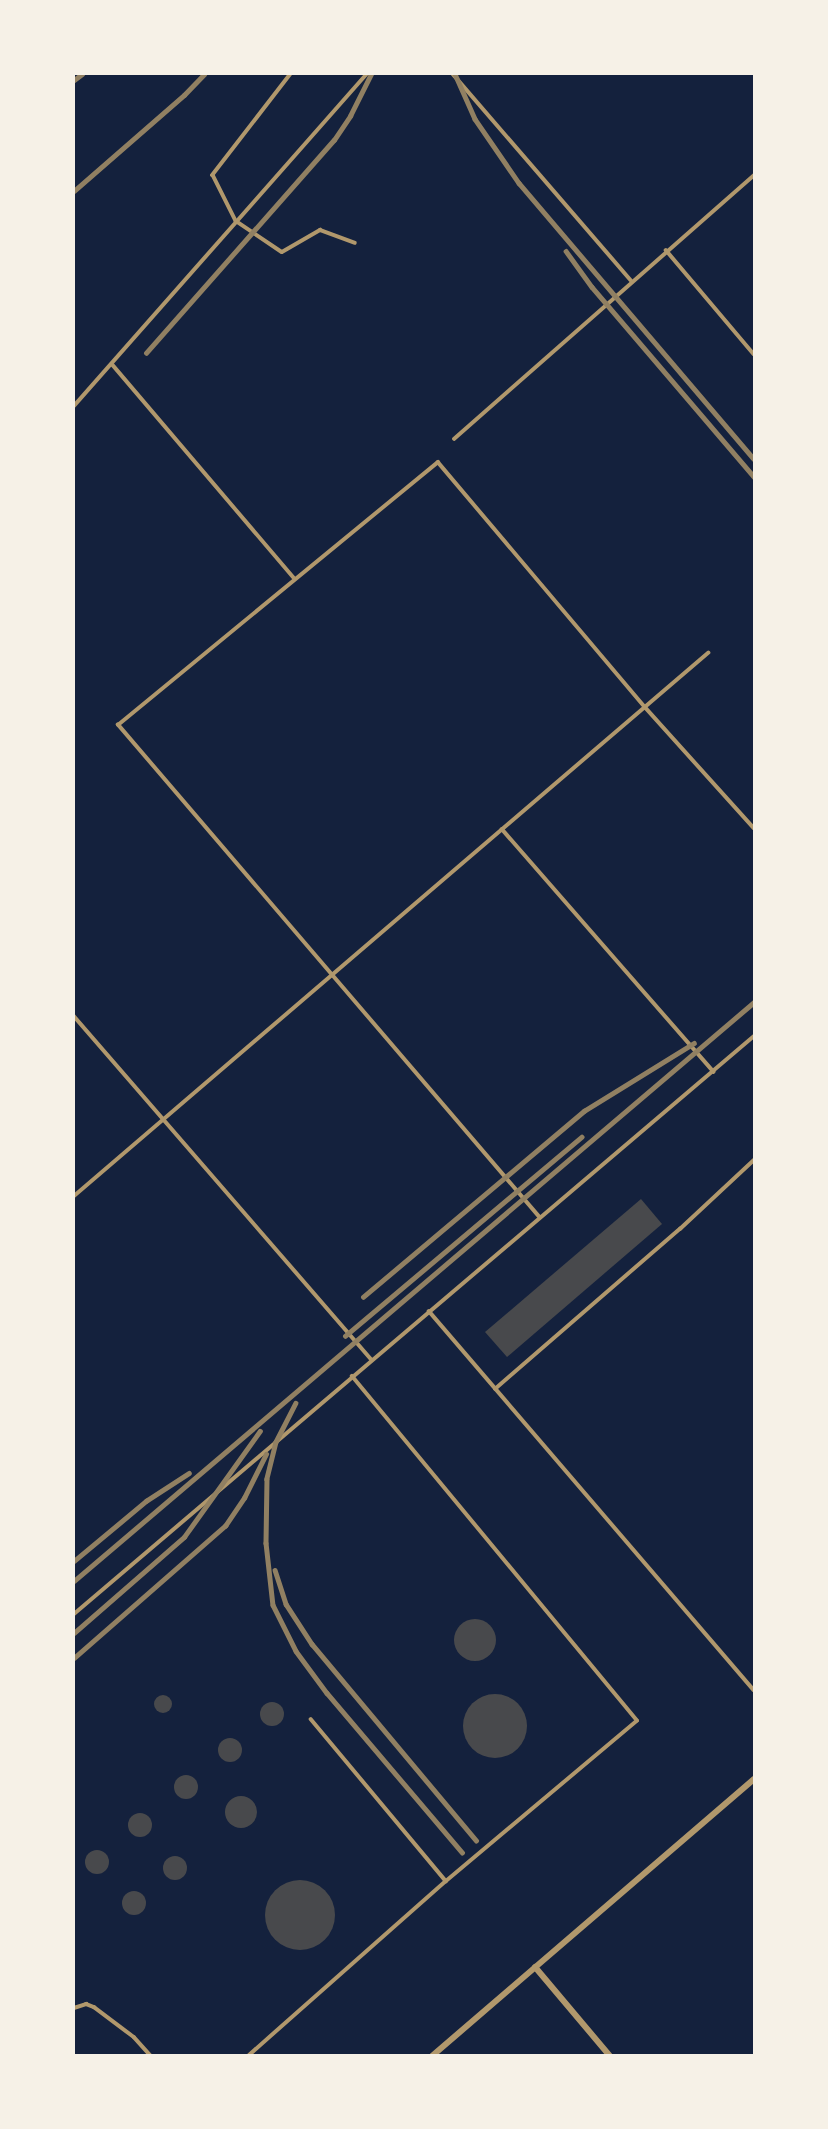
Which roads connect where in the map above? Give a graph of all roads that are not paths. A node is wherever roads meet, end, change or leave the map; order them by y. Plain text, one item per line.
1 (291, 74) edge
2 (368, 74) edge
3 (453, 74) edge
4 (754, 175) edge
5 (236, 221) junction
6 (355, 243) dead end
7 (666, 250) junction
8 (631, 280) junction
9 (754, 354) edge
10 (112, 364) junction
11 (74, 406) edge
12 (454, 439) dead end
13 (295, 579) junction
14 (708, 653) dead end
15 (645, 707) junction
16 (754, 828) edge
17 (502, 830) junction
18 (332, 975) junction
19 (74, 1016) edge
20 (754, 1036) edge
21 (714, 1072) junction
22 (162, 1120) junction
23 (754, 1160) edge
24 (74, 1196) edge
25 (540, 1218) junction
26 (429, 1311) junction
27 (372, 1360) junction
28 (352, 1377) junction
29 (495, 1389) junction
30 (74, 1614) edge
31 (754, 1690) edge
32 (310, 1719) dead end
33 (754, 1779) edge
34 (446, 1881) junction
35 (535, 1967) junction
36 (74, 2008) edge
37 (151, 2056) edge
38 (248, 2056) edge
39 (432, 2056) edge
40 (610, 2056) edge

1 - 5 lane
2 - 5 lane
3 - 8 lane
4 - 7 lane
5 - 6 lane
5 - 10 lane
7 - 8 lane
7 - 9 lane
8 - 12 lane
10 - 11 lane
10 - 13 lane
13 - 15 lane
13 - 18 lane
14 - 15 lane
15 - 16 lane
15 - 17 lane
17 - 18 lane
17 - 21 lane
18 - 22 lane
18 - 25 lane
19 - 22 lane
20 - 21 lane
21 - 25 lane
22 - 24 lane
22 - 27 lane
23 - 29 lane
25 - 26 lane
26 - 27 lane
26 - 29 lane
27 - 28 lane
28 - 30 lane
28 - 34 lane
29 - 31 lane
32 - 34 lane
33 - 35 street
34 - 38 lane
35 - 39 street
35 - 40 street
36 - 37 lane

